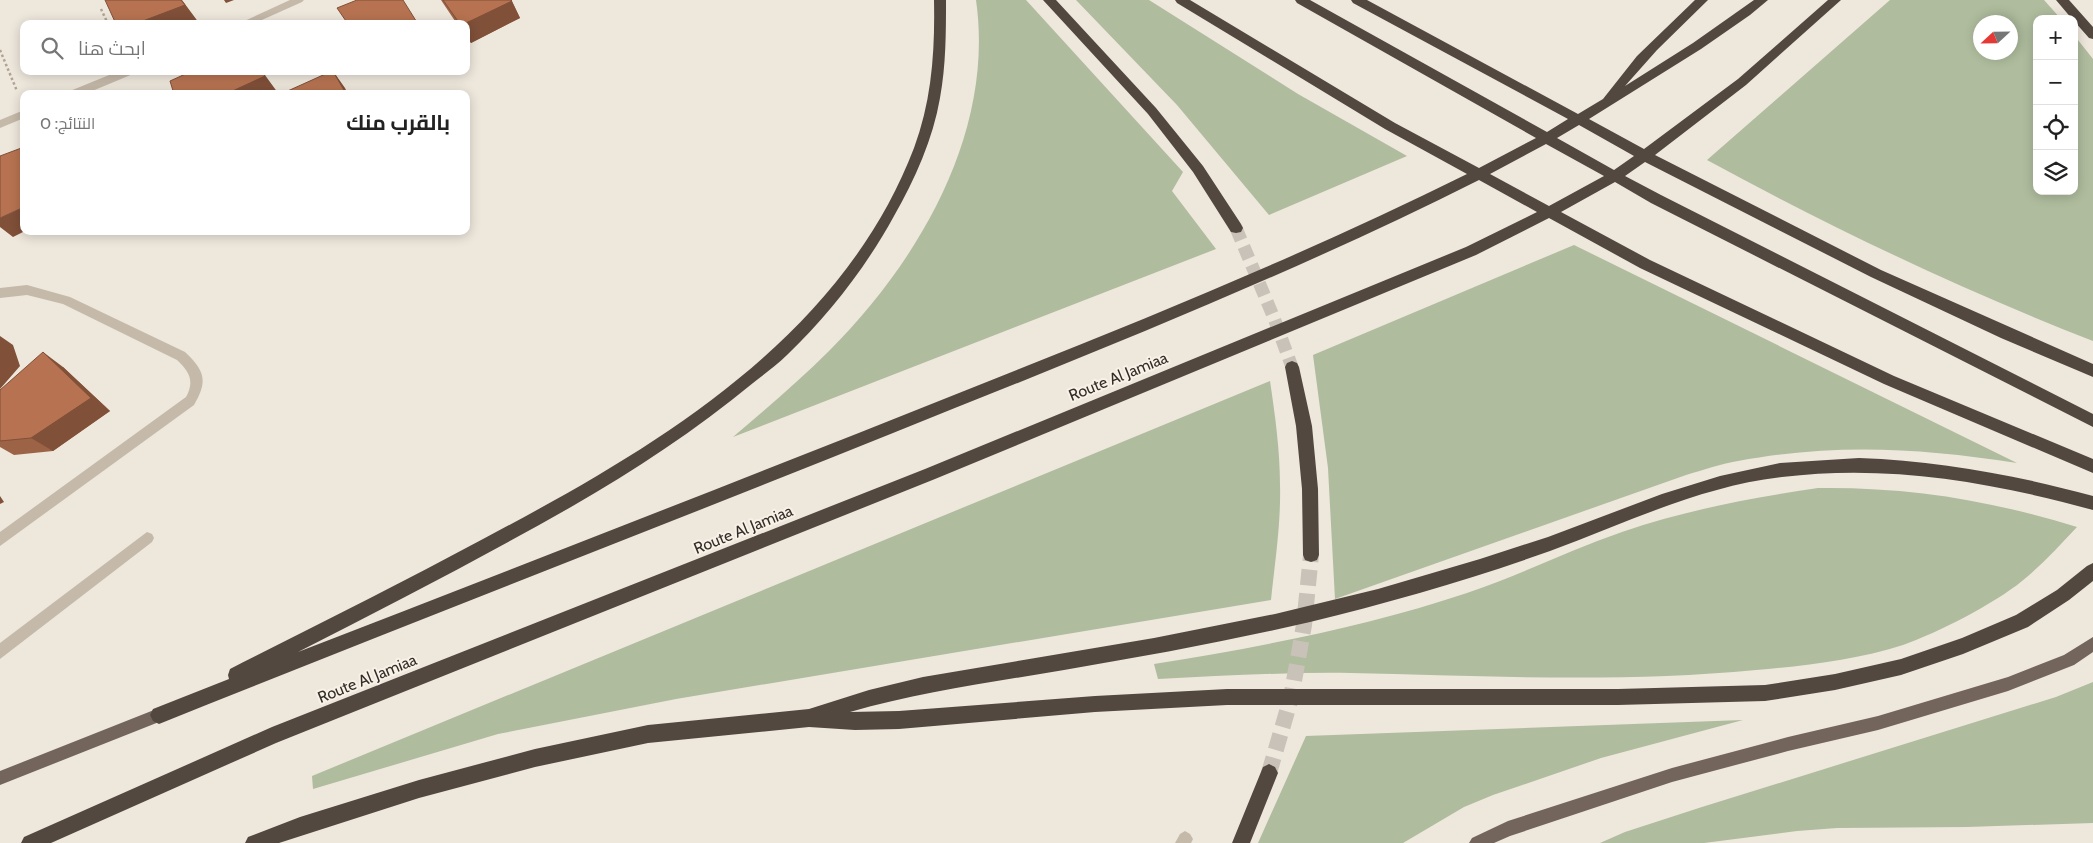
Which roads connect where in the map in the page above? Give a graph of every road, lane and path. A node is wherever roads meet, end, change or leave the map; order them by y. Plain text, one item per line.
1 (300, 0) edge
2 (940, 0) edge
3 (1049, 0) edge
4 (1181, 0) edge
5 (1301, 0) edge
6 (1357, 0) edge
7 (1366, 0) edge
8 (1702, 0) edge
9 (1762, 0) edge
10 (1835, 0) edge
11 (2062, 0) edge
12 (101, 10) dead end
13 (1378, 11) junction
14 (106, 20) edge
15 (252, 20) edge
16 (2093, 35) edge
17 (0, 50) edge
18 (119, 75) edge
19 (84, 90) edge
20 (20, 99) dead end
21 (1605, 104) junction
22 (20, 116) edge
23 (0, 124) edge
24 (1236, 228) tunnel mouth
25 (0, 293) edge
26 (1292, 367) tunnel mouth
27 (2093, 371) edge
28 (2093, 421) edge
29 (2093, 466) edge
30 (2093, 503) edge
31 (147, 538) dead end
32 (0, 540) edge
33 (1311, 555) tunnel mouth
34 (2093, 571) edge
35 (2093, 644) edge
36 (0, 652) edge
37 (159, 715) junction
38 (809, 718) junction
39 (1269, 773) tunnel mouth
40 (0, 778) edge
41 (30, 843) edge
42 (254, 843) edge
43 (1241, 843) edge
44 (1478, 843) edge

1 - 15 street
2 - 37 highway
3 - 24 highway
4 - 29 highway
5 - 28 highway
6 - 13 highway
7 - 13 highway
8 - 21 highway
9 - 21 highway
10 - 41 highway, Route Al Jamiaa
11 - 16 highway
12 - 14 path
13 - 27 highway
17 - 20 path
18 - 19 street
21 - 37 highway
22 - 23 street
25 - 32 street
26 - 33 highway
30 - 38 highway
31 - 36 street
34 - 38 highway
35 - 44 main road
37 - 40 main road
38 - 42 highway
39 - 43 highway

